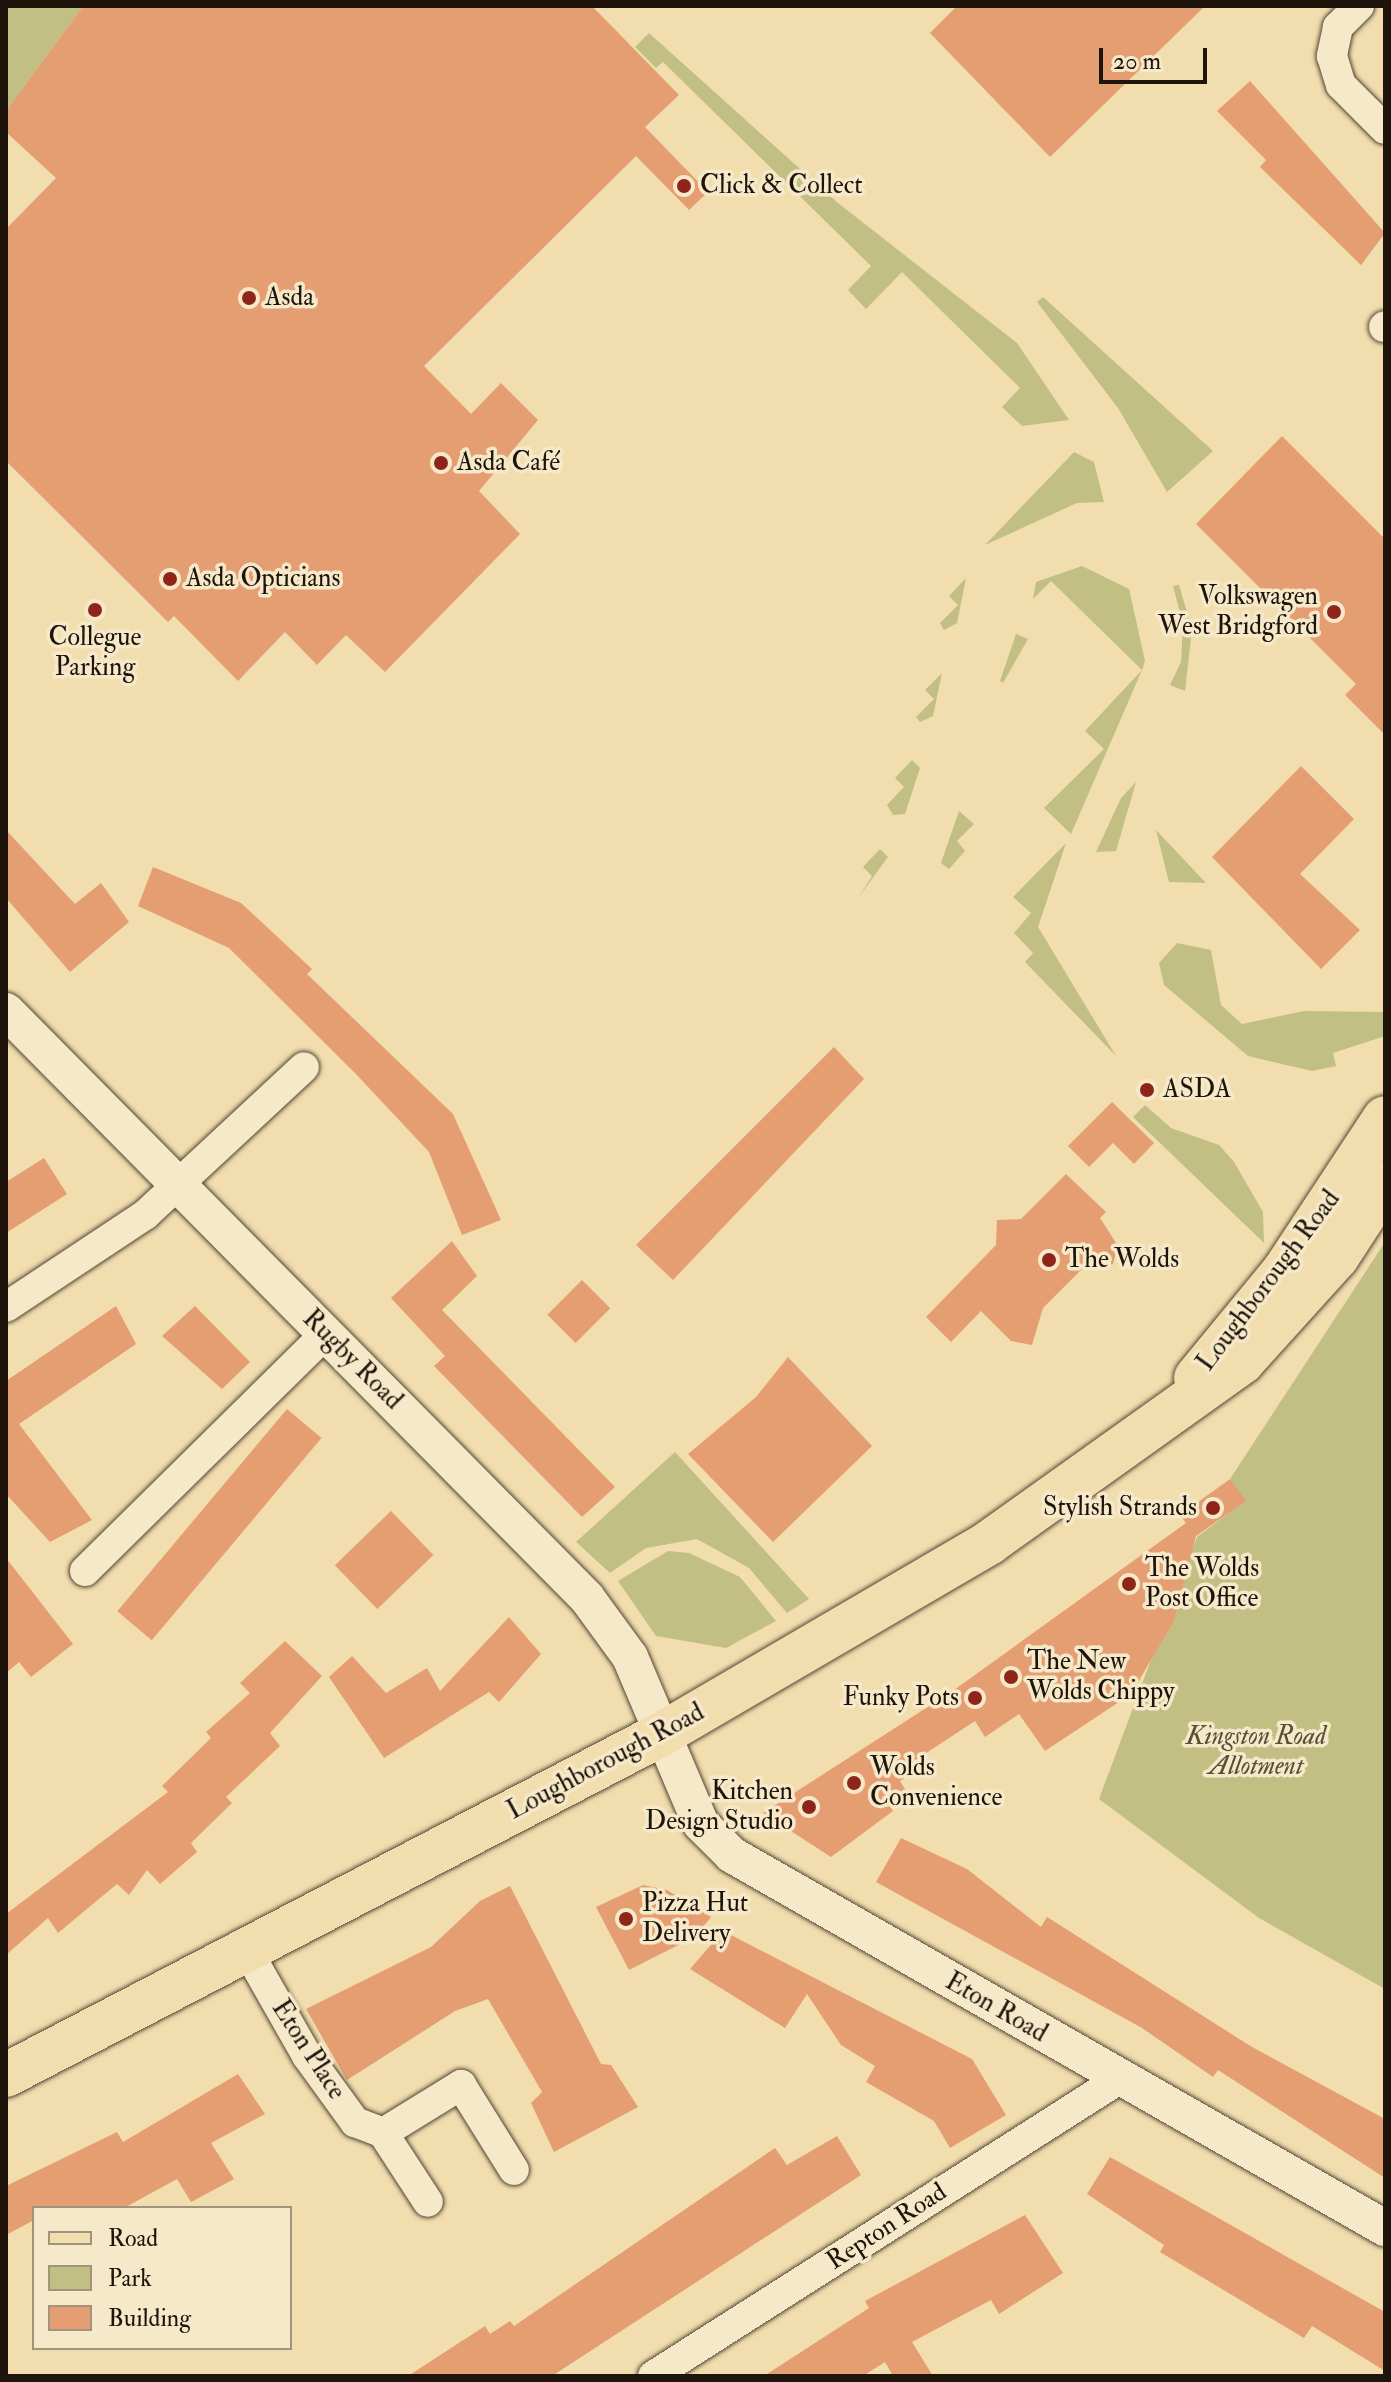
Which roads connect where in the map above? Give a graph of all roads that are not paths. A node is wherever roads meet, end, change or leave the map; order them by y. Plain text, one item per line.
1 (1359, 6) edge
2 (1385, 129) edge
3 (6, 1011) edge
4 (304, 1067) dead end
5 (1385, 1118) edge
6 (1385, 1183) edge
7 (180, 1186) junction
8 (6, 1307) edge
9 (326, 1333) junction
10 (1178, 1403) junction
11 (85, 1571) dead end
12 (662, 1734) junction
13 (248, 1952) junction
14 (6, 2075) edge
15 (1121, 2078) junction
16 (383, 2133) junction
17 (514, 2170) dead end
18 (428, 2202) dead end
19 (1385, 2228) edge
20 (653, 2376) edge

1 - 2 street
3 - 7 street, Rugby Road
4 - 7 street
5 - 10 main road, Loughborough Road
6 - 10 main road, Loughborough Road
7 - 8 street
7 - 9 street, Rugby Road
9 - 11 street
9 - 12 street, Rugby Road
10 - 12 main road, Loughborough Road
12 - 13 main road, Loughborough Road
12 - 15 street, Eton Road
13 - 14 main road, Loughborough Road
13 - 16 street, Eton Place
15 - 19 street, Eton Road
15 - 20 street, Repton Road
16 - 17 street
16 - 18 street, Eton Place

